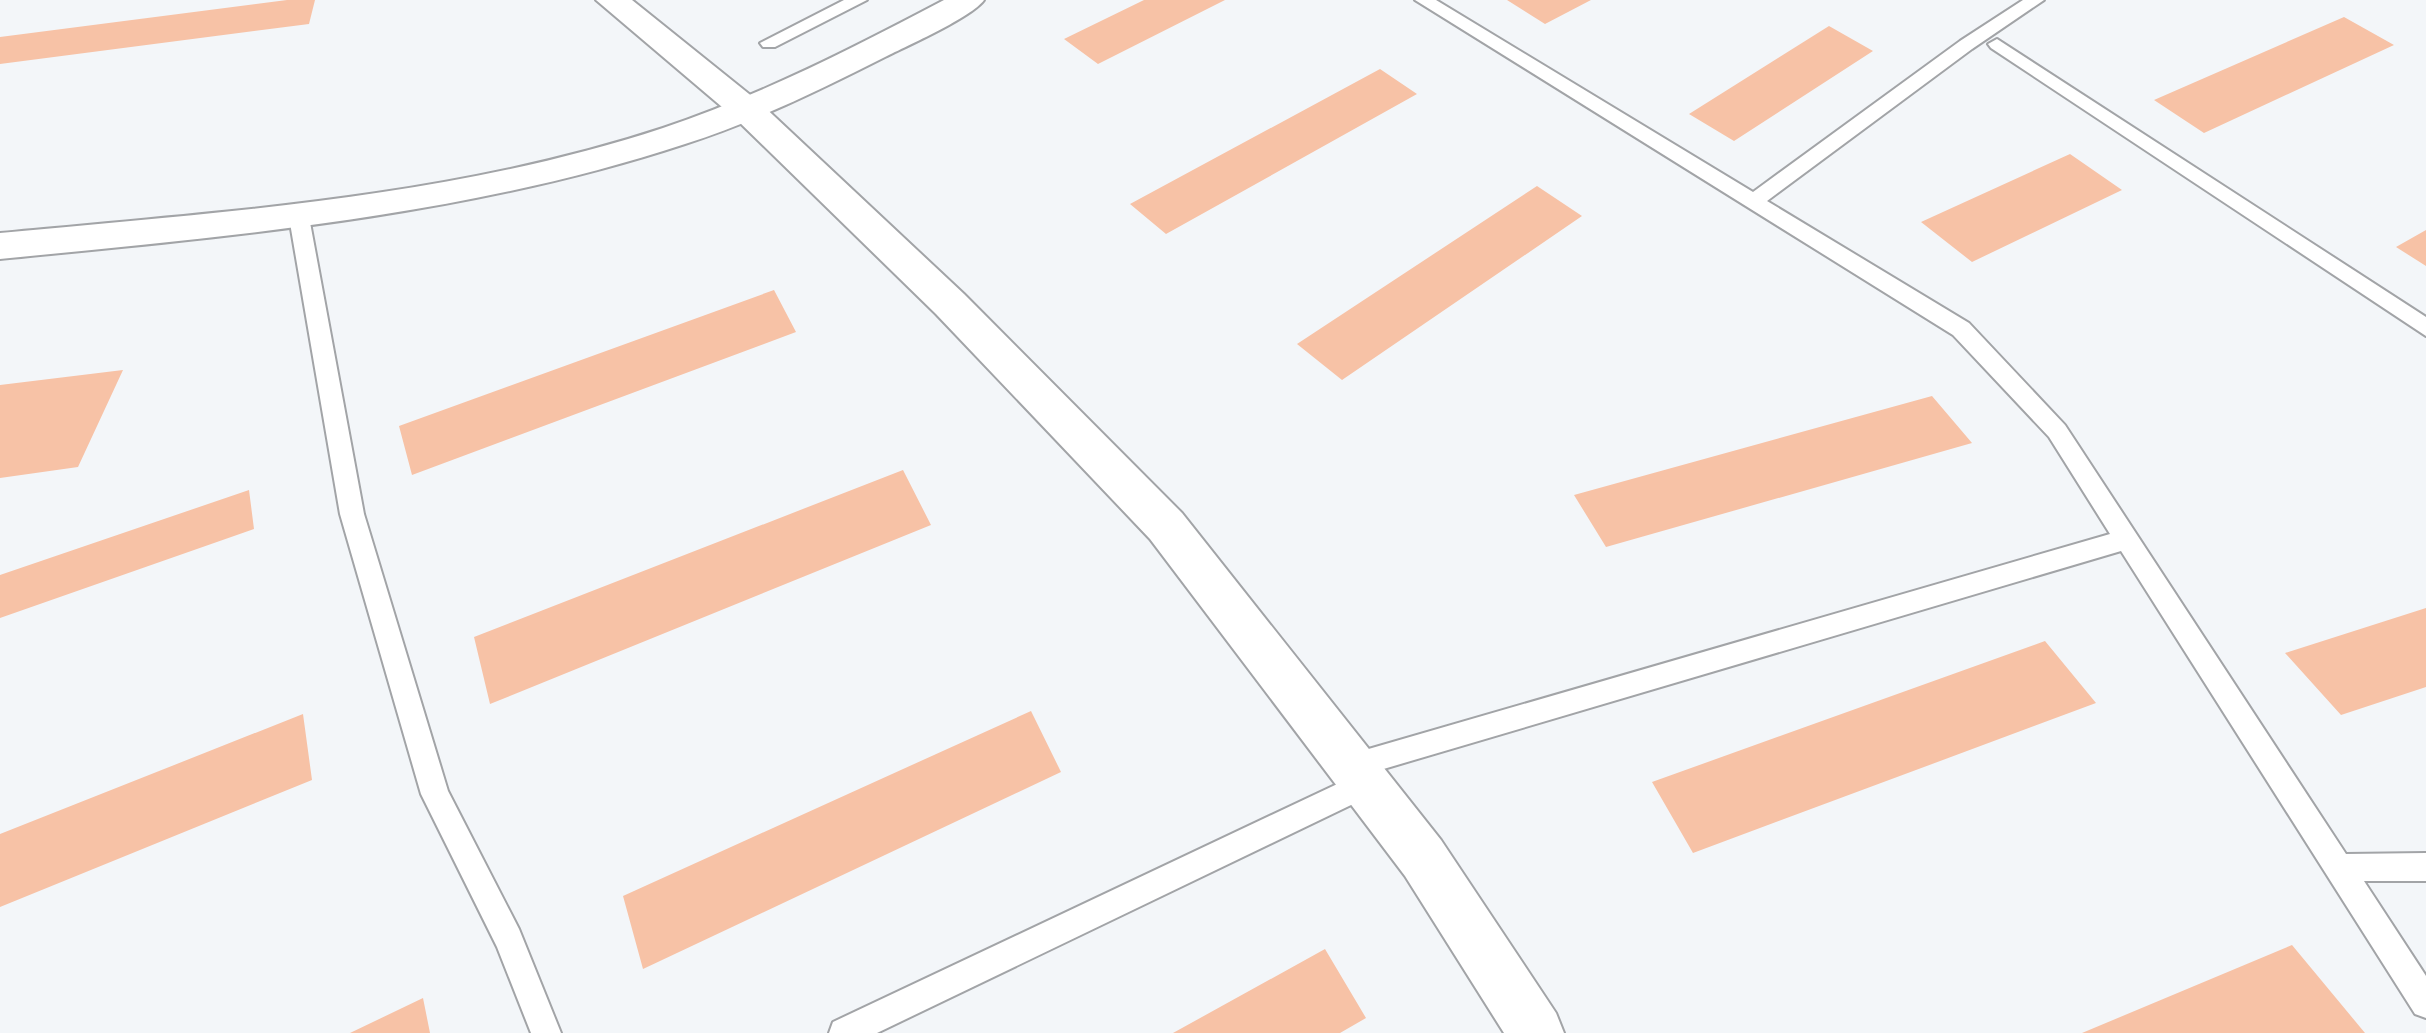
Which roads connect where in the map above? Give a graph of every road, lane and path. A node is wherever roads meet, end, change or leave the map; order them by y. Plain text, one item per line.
1 (612, 0) edge
2 (858, 0) edge
3 (968, 0) edge
4 (1424, 0) edge
5 (2035, 0) edge
6 (769, 43) dead end
7 (1997, 44) dead end
8 (747, 110) junction
9 (1753, 202) junction
10 (299, 217) junction
11 (0, 246) edge
12 (2426, 328) edge
13 (2127, 539) junction
14 (1358, 775) junction
15 (2426, 867) edge
16 (2341, 868) junction
17 (2426, 1003) edge
18 (546, 1033) edge
19 (844, 1033) edge
20 (1536, 1033) edge

1 - 8 street
2 - 6 lane
3 - 8 street
4 - 9 lane
5 - 9 lane
7 - 12 lane
8 - 10 street
8 - 14 street
9 - 13 lane
10 - 11 street
10 - 18 lane
13 - 14 lane
13 - 16 lane
14 - 19 lane
14 - 20 street
15 - 16 lane
16 - 17 lane

